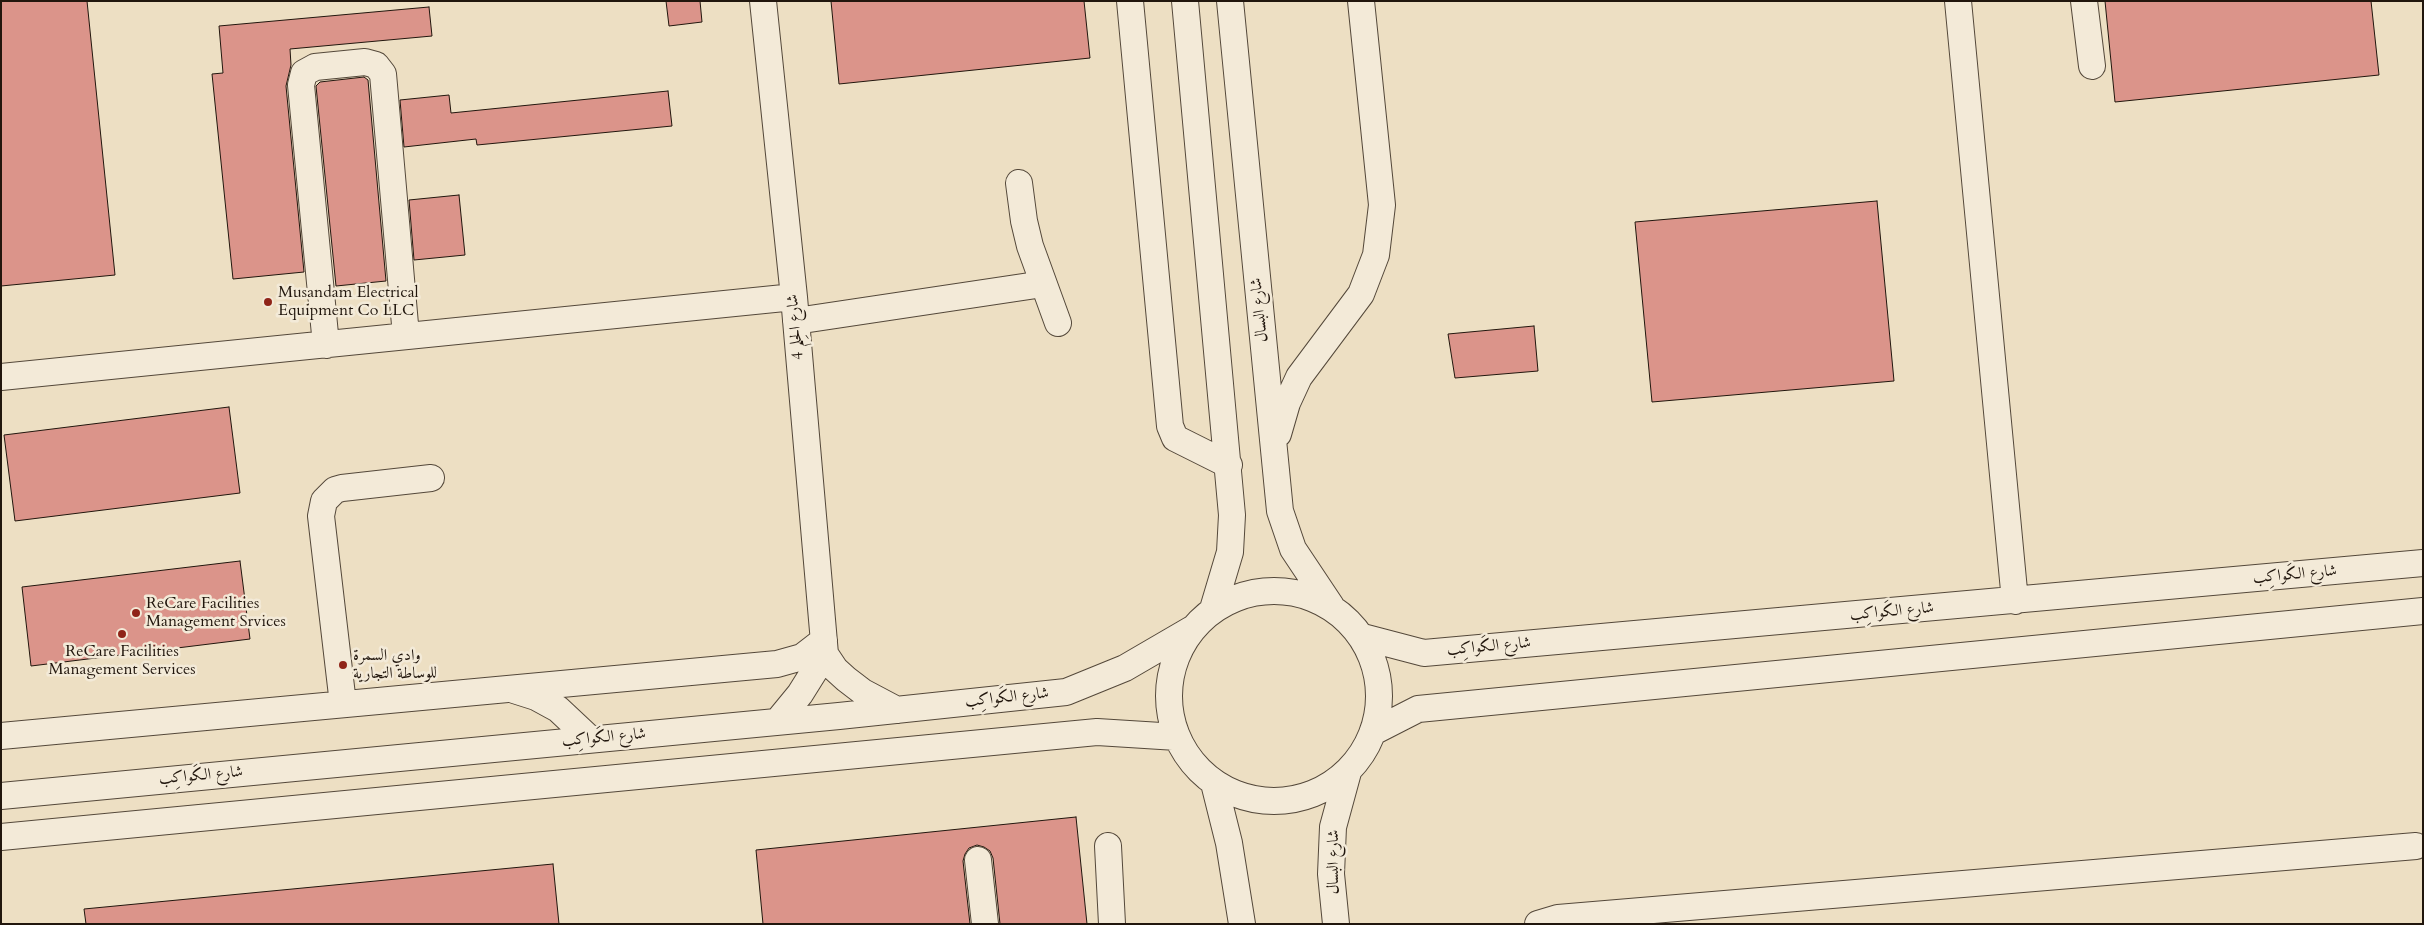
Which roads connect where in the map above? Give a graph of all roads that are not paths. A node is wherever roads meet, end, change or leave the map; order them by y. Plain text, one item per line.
1 (762, 1) edge
2 (1130, 1) edge
3 (1185, 1) edge
4 (1230, 1) edge
5 (1361, 1) edge
6 (1958, 1) edge
7 (2084, 1) edge
8 (2092, 66) dead end
9 (1019, 183) dead end
10 (1043, 284) junction
11 (795, 309) junction
12 (1058, 323) dead end
13 (406, 336) junction
14 (326, 345) junction
15 (1, 377) edge
16 (1274, 449) junction
17 (1229, 465) junction
18 (431, 478) dead end
19 (2423, 563) edge
20 (2014, 601) junction
21 (1331, 606) junction
22 (1213, 609) junction
23 (2423, 611) edge
24 (1192, 630) junction
25 (1363, 637) junction
26 (825, 647) junction
27 (511, 689) junction
28 (343, 704) junction
29 (897, 710) junction
30 (777, 722) junction
31 (1374, 731) junction
32 (1, 736) edge
33 (1177, 737) junction
34 (590, 739) junction
35 (1348, 772) junction
36 (1214, 783) junction
37 (1, 796) edge
38 (1, 837) edge
39 (1108, 846) dead end
40 (2420, 848) edge
41 (978, 860) dead end
42 (985, 924) edge
43 (1112, 924) edge
44 (1242, 924) edge
45 (1336, 924) edge
46 (1538, 924) edge

1 - 11 street, شارع الحِلم 4
2 - 17 street
3 - 17 street
4 - 16 street, شارع البسال
5 - 16 street
6 - 20 street
7 - 8 street
9 - 10 street
10 - 11 street
10 - 12 street
11 - 13 street
11 - 26 street, شارع الحِلم 4
13 - 14 street
13 - 14 street
14 - 15 street
16 - 21 street, شارع البسال
17 - 22 street
18 - 28 street
19 - 20 street, شارع الكَواكِب
20 - 25 street, شارع الكَواكِب
21 - 22 street
21 - 25 street
22 - 24 street
23 - 31 street
24 - 29 street, شارع الكَواكِب
24 - 33 street
25 - 31 street
26 - 27 street
26 - 29 street
26 - 30 street
27 - 28 street
27 - 34 street
28 - 32 street
29 - 30 street, شارع الكَواكِب
30 - 34 street, شارع الكَواكِب
31 - 35 street
33 - 36 street
33 - 38 street
34 - 37 street, شارع الكَواكِب
35 - 36 street
35 - 45 street, شارع البسال
36 - 44 street
39 - 43 street
40 - 46 street
41 - 42 street

